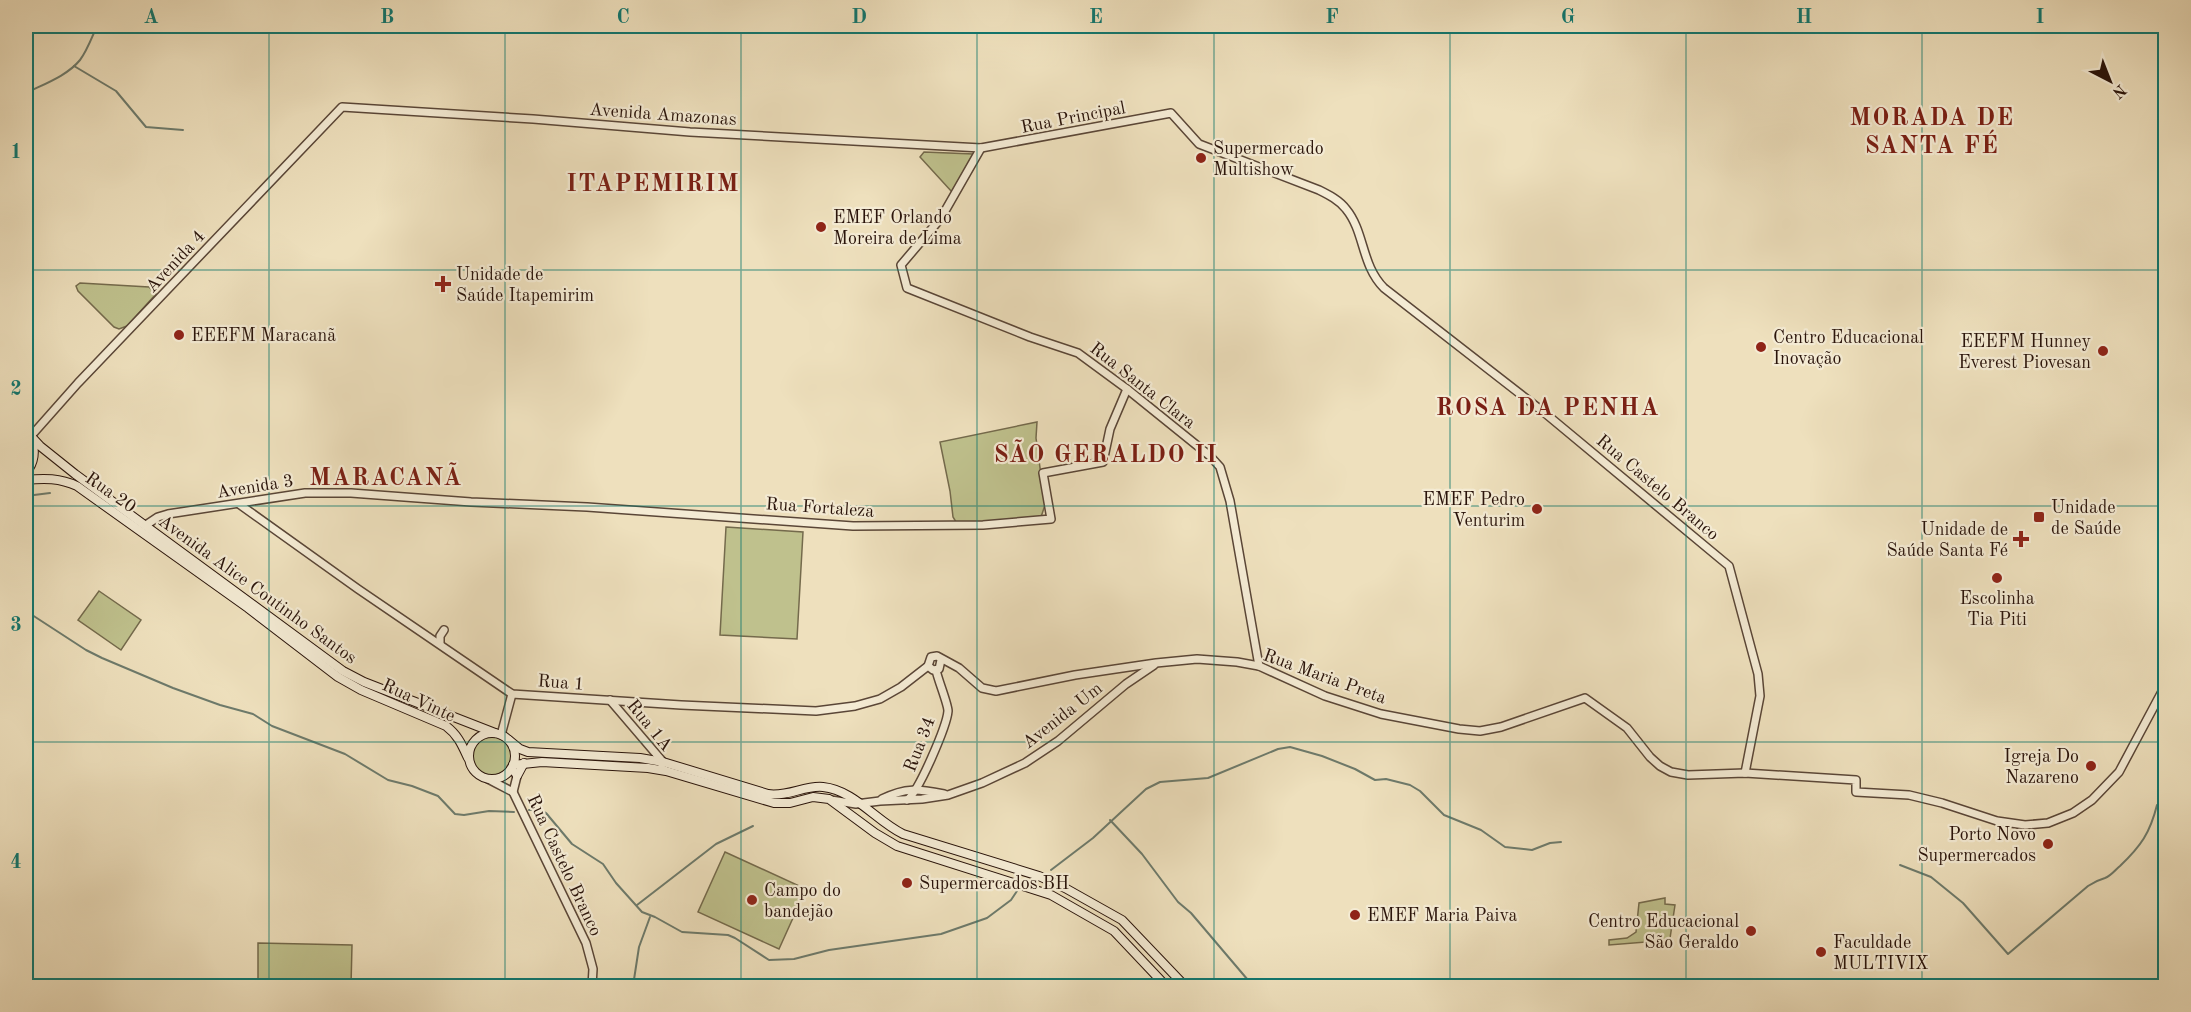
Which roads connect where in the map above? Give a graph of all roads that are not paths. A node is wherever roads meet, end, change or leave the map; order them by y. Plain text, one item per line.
1 (342, 107) joint
2 (981, 148) junction
3 (1374, 276) joint
4 (1127, 389) junction
5 (28, 434) edge
6 (26, 473) edge
7 (26, 480) edge
8 (239, 504) junction
9 (587, 507) joint
10 (144, 529) junction
11 (444, 630) dead end
12 (440, 643) junction
13 (941, 660) junction
14 (1156, 663) junction
15 (928, 666) junction
16 (1259, 666) junction
17 (936, 670) junction
18 (2166, 684) edge
19 (512, 694) junction
20 (610, 700) junction
21 (498, 734) junction
22 (508, 740) junction
23 (468, 758) junction
24 (524, 763) junction
25 (662, 766) junction
26 (512, 767) junction
27 (1745, 773) junction
28 (517, 776) junction
29 (488, 779) junction
30 (918, 789) junction
31 (513, 792) junction
32 (948, 795) junction
33 (829, 799) junction
34 (880, 801) junction
35 (905, 801) junction
36 (859, 804) junction
37 (592, 987) edge
38 (1167, 987) edge
39 (1185, 987) edge

1 - 2 street, Avenida Amazonas
1 - 5 street, Avenida 4
2 - 3 street, Rua Principal
2 - 4 street, Rua Santa Clara
3 - 27 street, Rua Castelo Branco
4 - 9 street, Rua Fortaleza
4 - 16 street, Rua Santa Clara
5 - 6 main road
5 - 10 main road, Avenida Alice Coutinho Santos
7 - 10 main road, Rua 20
8 - 9 street, Avenida 3
8 - 10 street, Avenida 3
8 - 12 street, Rua 1
10 - 21 main road, Avenida Alice Coutinho Santos
10 - 23 main road, Rua Vinte
11 - 12 street
12 - 19 street, Rua 1
13 - 14 street, Rua Maria Preta
13 - 15 street
13 - 17 street
14 - 16 street, Rua Maria Preta
14 - 32 street, Avenida Um
15 - 17 street
15 - 20 street, Rua 1
16 - 27 street, Rua Maria Preta
17 - 30 street, Rua 34
18 - 27 street
19 - 20 street, Rua 1
19 - 21 street
20 - 25 street, Rua 1A
21 - 22 main road
21 - 23 main road
22 - 25 main road
22 - 26 main road
23 - 29 main road
24 - 25 main road
24 - 26 main road
24 - 28 main road
25 - 33 main road
25 - 36 main road
26 - 28 street, Rua Castelo Branco
26 - 29 main road
28 - 31 street, Rua Castelo Branco
29 - 31 street, Rua Castelo Branco
30 - 32 street, Avenida Um
30 - 34 street, Avenida Um
30 - 35 street
31 - 37 street, Rua Castelo Branco
32 - 35 street, Avenida Um
33 - 36 street, Avenida Um
33 - 38 main road
34 - 35 street, Avenida Um
34 - 36 street, Avenida Um
36 - 39 main road

